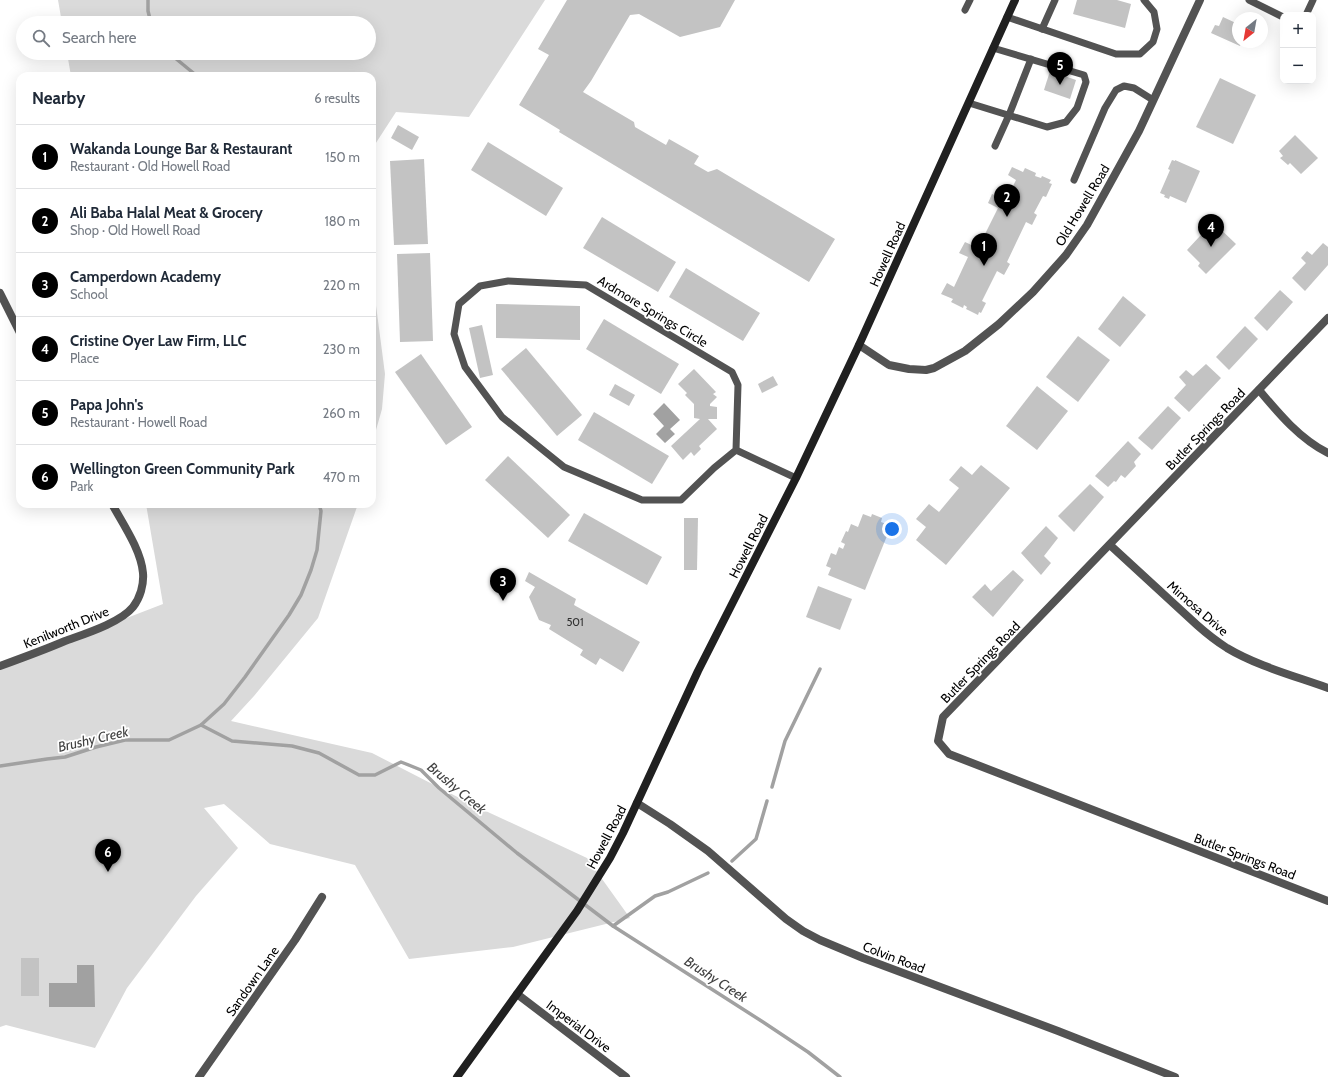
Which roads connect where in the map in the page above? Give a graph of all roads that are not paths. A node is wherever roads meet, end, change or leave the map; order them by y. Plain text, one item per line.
1 (970, 0) edge
2 (1015, 0) edge
3 (1055, 0) edge
4 (1200, 0) edge
5 (1249, 0) edge
6 (1313, 0) edge
7 (1148, 2) edge
8 (965, 10) dead end
9 (1307, 12) edge
10 (1280, 16) edge
11 (1007, 17) junction
12 (1042, 29) junction
13 (993, 48) junction
14 (1031, 60) junction
15 (1153, 100) junction
16 (969, 103) junction
17 (1009, 115) junction
18 (994, 146) dead end
19 (1074, 180) dead end
20 (0, 293) edge
21 (1328, 318) edge
22 (16, 324) edge
23 (859, 345) junction
24 (1259, 390) junction
25 (736, 450) junction
26 (1328, 453) edge
27 (796, 478) junction
28 (114, 508) edge
29 (1110, 545) junction
30 (0, 666) edge
31 (1328, 688) edge
32 (637, 803) junction
33 (322, 897) dead end
34 (1328, 901) edge
35 (517, 994) junction
36 (1172, 1076) edge
37 (199, 1077) edge
38 (457, 1077) edge
39 (626, 1077) edge

1 - 8 lane
2 - 11 main road, Howell Road
3 - 12 lane
4 - 15 street, Old Howell Road
5 - 10 lane
6 - 9 lane
7 - 12 lane
11 - 12 lane
11 - 13 main road, Howell Road
13 - 14 lane
13 - 16 main road, Howell Road
14 - 17 lane
14 - 17 lane
15 - 19 lane
15 - 23 street, Old Howell Road
16 - 17 lane
16 - 23 main road, Howell Road
17 - 18 lane
20 - 22 street
21 - 24 street, Butler Springs Road
23 - 27 main road, Howell Road
24 - 26 street
24 - 29 street, Butler Springs Road
25 - 25 lane, Ardmore Springs Circle
25 - 27 lane
27 - 32 main road, Howell Road
28 - 30 street, Kenilworth Drive
29 - 31 street, Mimosa Drive
29 - 34 street, Butler Springs Road
32 - 35 main road, Howell Road
32 - 36 street, Colvin Road
33 - 37 street, Sandown Lane
35 - 38 main road, Howell Road
35 - 39 street, Imperial Drive

